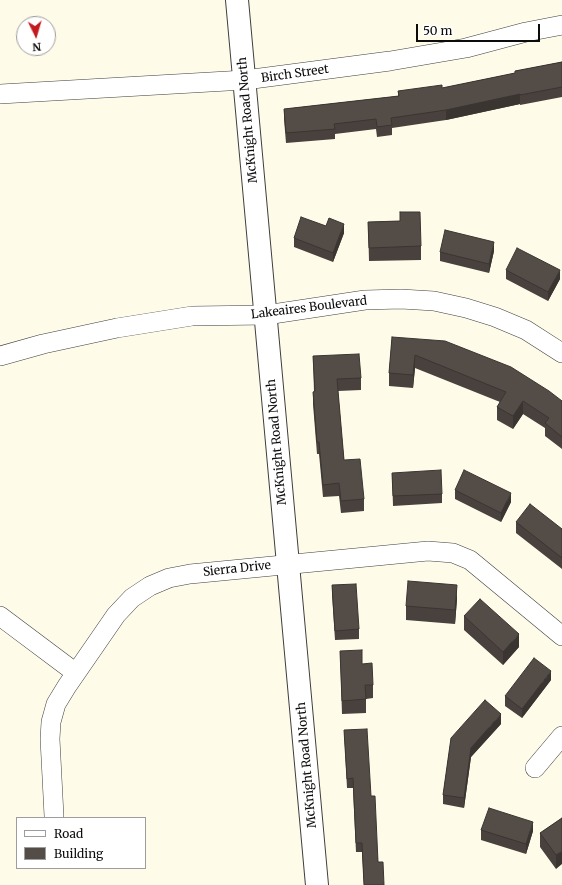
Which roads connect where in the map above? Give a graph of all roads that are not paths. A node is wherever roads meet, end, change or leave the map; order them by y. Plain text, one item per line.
1 (237, 0) edge
2 (562, 25) edge
3 (244, 80) junction
4 (0, 94) edge
5 (266, 315) junction
6 (562, 353) edge
7 (0, 356) edge
8 (289, 564) junction
9 (0, 616) edge
10 (562, 636) edge
11 (76, 673) junction
12 (562, 736) edge
13 (535, 768) dead end
14 (54, 816) dead end
15 (317, 885) edge

1 - 3 street, McKnight Road North
2 - 3 street, Birch Street
3 - 4 street, Birch Street
3 - 5 street, McKnight Road North
5 - 6 street, Lakeaires Boulevard
5 - 7 street, Lakeaires Boulevard
5 - 8 street, McKnight Road North
8 - 10 street, Sierra Drive
8 - 11 street, Sierra Drive
8 - 15 street, McKnight Road North
9 - 11 street
11 - 14 street, Sierra Drive
12 - 13 street

